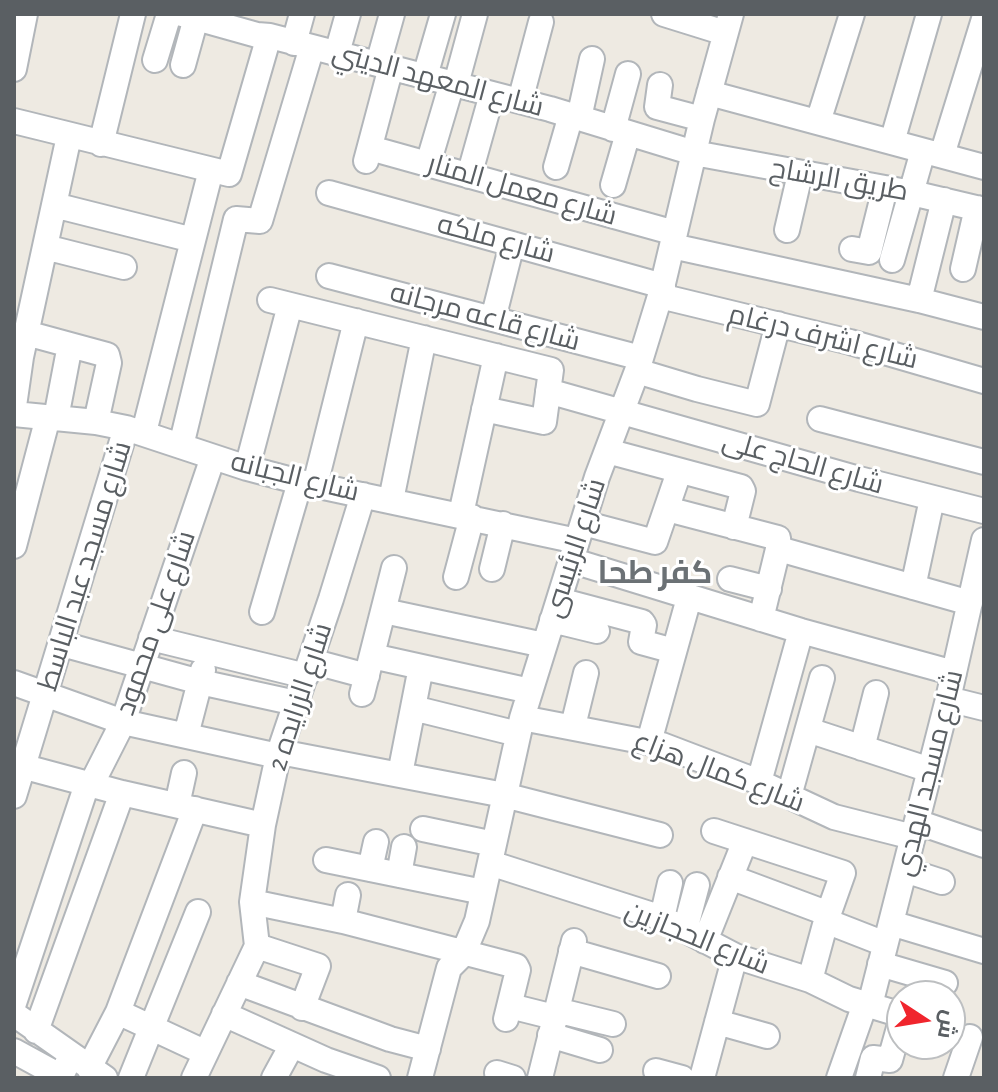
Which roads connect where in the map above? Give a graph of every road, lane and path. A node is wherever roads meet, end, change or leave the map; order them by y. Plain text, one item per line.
1 (25, 14) edge
2 (133, 14) edge
3 (169, 14) edge
4 (302, 14) edge
5 (348, 14) edge
6 (392, 14) edge
7 (443, 14) edge
8 (475, 14) edge
9 (664, 14) edge
10 (852, 14) edge
11 (929, 14) edge
12 (189, 16) edge
13 (984, 19) edge
14 (541, 22) dead end
15 (728, 23) edge
16 (263, 28) edge
17 (303, 45) junction
18 (337, 53) junction
19 (592, 59) dead end
20 (155, 60) dead end
21 (183, 65) dead end
22 (384, 66) junction
23 (14, 69) edge
24 (628, 74) dead end
25 (425, 76) junction
26 (454, 84) junction
27 (660, 85) dead end
28 (709, 93) junction
29 (492, 94) junction
30 (520, 101) junction
31 (575, 117) junction
32 (702, 119) junction
33 (14, 121) edge
34 (818, 122) junction
35 (620, 131) junction
36 (69, 136) junction
37 (892, 142) junction
38 (101, 144) junction
39 (694, 153) junction
40 (932, 153) junction
41 (428, 164) junction
42 (556, 167) dead end
43 (984, 167) edge
44 (219, 172) junction
45 (800, 174) junction
46 (469, 176) junction
47 (613, 185) dead end
48 (885, 188) junction
49 (329, 193) dead end
50 (912, 193) junction
51 (944, 200) junction
52 (54, 205) junction
53 (981, 209) edge
54 (787, 230) dead end
55 (193, 240) junction
56 (674, 240) junction
57 (512, 244) junction
58 (45, 247) junction
59 (852, 249) dead end
60 (892, 260) dead end
61 (124, 267) dead end
62 (963, 269) dead end
63 (329, 276) dead end
64 (25, 280) edge
65 (661, 291) junction
66 (919, 300) junction
67 (984, 317) edge
68 (493, 319) junction
69 (356, 321) junction
70 (778, 324) junction
71 (26, 333) junction
72 (424, 338) junction
73 (70, 345) junction
74 (496, 356) junction
75 (639, 364) junction
76 (548, 380) junction
77 (984, 381) edge
78 (14, 406) edge
79 (484, 409) junction
80 (623, 411) junction
81 (14, 414) edge
82 (52, 418) junction
83 (820, 419) dead end
84 (96, 422) junction
85 (135, 430) junction
86 (181, 446) junction
87 (607, 451) junction
88 (213, 457) junction
89 (984, 462) edge
90 (247, 468) junction
91 (679, 472) junction
92 (307, 484) junction
93 (363, 495) junction
94 (932, 499) junction
95 (391, 500) junction
96 (667, 509) junction
97 (984, 511) edge
98 (467, 516) junction
99 (503, 524) junction
100 (734, 527) junction
101 (984, 540) edge
102 (577, 541) junction
103 (14, 546) edge
104 (778, 549) junction
105 (394, 568) dead end
106 (492, 569) dead end
107 (456, 577) dead end
108 (730, 579) dead end
109 (913, 587) junction
110 (769, 589) junction
111 (976, 594) edge
112 (689, 598) junction
113 (555, 610) junction
114 (384, 611) junction
115 (262, 612) dead end
116 (761, 619) junction
117 (597, 631) dead end
118 (801, 631) junction
119 (974, 634) edge
120 (151, 638) junction
121 (62, 644) junction
122 (544, 645) junction
123 (674, 651) junction
124 (208, 652) junction
125 (142, 667) junction
126 (421, 667) junction
127 (308, 668) junction
128 (586, 673) dead end
129 (954, 673) junction
130 (367, 675) junction
131 (822, 678) dead end
132 (200, 682) junction
133 (14, 683) edge
134 (530, 691) junction
135 (876, 693) dead end
136 (47, 695) junction
137 (948, 699) junction
138 (296, 703) junction
139 (413, 708) junction
140 (984, 708) edge
141 (123, 722) junction
142 (520, 726) junction
143 (573, 726) junction
144 (808, 730) junction
145 (186, 735) junction
146 (649, 742) junction
147 (862, 748) junction
148 (279, 754) junction
149 (19, 766) edge
150 (930, 770) junction
151 (184, 773) dead end
152 (400, 774) junction
153 (759, 782) junction
154 (89, 784) junction
155 (122, 793) junction
156 (504, 795) junction
157 (14, 796) edge
158 (789, 796) junction
159 (186, 807) junction
160 (263, 825) junction
161 (423, 829) dead end
162 (915, 830) junction
163 (714, 831) dead end
164 (660, 835) dead end
165 (982, 837) edge
166 (745, 841) junction
167 (376, 842) dead end
168 (404, 847) dead end
169 (492, 854) junction
170 (326, 860) dead end
171 (370, 869) junction
172 (905, 870) junction
173 (399, 875) junction
174 (730, 877) junction
175 (942, 882) dead end
176 (670, 883) dead end
177 (697, 885) dead end
178 (483, 892) junction
179 (348, 895) dead end
180 (198, 912) dead end
181 (662, 918) junction
182 (827, 918) junction
183 (262, 920) junction
184 (329, 925) junction
185 (695, 936) junction
186 (886, 944) junction
187 (984, 951) edge
188 (463, 954) junction
189 (735, 956) junction
190 (658, 976) dead end
191 (810, 980) junction
192 (940, 980) edge
193 (239, 983) junction
194 (14, 1003) edge
195 (868, 1005) junction
196 (302, 1008) junction
197 (886, 1011) edge
198 (118, 1012) junction
199 (14, 1014) edge
200 (224, 1014) junction
201 (553, 1021) junction
202 (717, 1022) junction
203 (613, 1024) dead end
204 (153, 1028) junction
205 (36, 1031) junction
206 (767, 1036) dead end
207 (968, 1037) edge
208 (292, 1045) junction
209 (428, 1049) junction
210 (600, 1050) dead end
211 (14, 1051) edge
212 (206, 1053) junction
213 (886, 1060) edge
214 (89, 1067) edge
215 (323, 1069) edge
216 (656, 1071) dead end
217 (369, 1077) edge
218 (131, 1078) edge
219 (194, 1078) edge
220 (274, 1078) edge
221 (420, 1078) edge
222 (540, 1078) edge
223 (682, 1078) edge
224 (702, 1078) edge
225 (839, 1078) edge
226 (868, 1078) edge
227 (956, 1078) edge

1 - 23 street
2 - 38 street
3 - 20 street
4 - 17 street
5 - 18 street
6 - 22 street
7 - 25 street
8 - 26 street
9 - 15 street
10 - 34 street
11 - 37 street
12 - 16 street, شارع المعهد الديني
12 - 21 street
13 - 40 street
14 - 30 street
15 - 28 street, شارع الرئيسى
16 - 17 street, شارع المعهد الديني
16 - 44 street, شارع مسجد عبد الباسط
17 - 18 street, شارع المعهد الديني
17 - 86 street
18 - 22 street, شارع المعهد الديني
19 - 31 street
22 - 25 street, شارع المعهد الديني
22 - 41 street, شارع معمل المنار
24 - 35 street
25 - 26 street, شارع المعهد الديني
26 - 29 street, شارع المعهد الديني
26 - 41 street
27 - 32 street
28 - 32 street, شارع الرئيسى
28 - 34 street, طريق الرشاح
29 - 30 street, شارع المعهد الديني
29 - 46 street
30 - 31 street, شارع المعهد الديني
31 - 35 street, شارع المعهد الديني
31 - 42 street
32 - 39 street, شارع الرئيسى
33 - 36 street
34 - 37 street, طريق الرشاح
35 - 39 street, شارع المعهد الديني
35 - 47 street
36 - 38 street
36 - 52 street
37 - 40 street, طريق الرشاح
38 - 44 street
39 - 45 street, طريق الرشاح
39 - 56 street, شارع الرئيسى
40 - 43 street, طريق الرشاح
40 - 50 street
41 - 46 street, شارع معمل المنار
44 - 55 street, شارع مسجد عبد الباسط
45 - 48 street, طريق الرشاح
45 - 54 street
46 - 56 street, شارع معمل المنار
48 - 50 street, طريق الرشاح
48 - 59 street
49 - 57 street, شارع ملكه
50 - 51 street, طريق الرشاح
50 - 60 street
51 - 53 street, طريق الرشاح
51 - 66 street
52 - 55 street
52 - 58 street
53 - 62 street
55 - 85 street, شارع مسجد عبد الباسط
56 - 65 street, شارع الرئيسى
56 - 66 street, شارع معمل المنار
57 - 65 street, شارع ملكه
57 - 68 street
58 - 61 street
58 - 64 street
63 - 68 street, شارع قاعه مرجانه
64 - 71 street
65 - 70 street, شارع اشرف درغام
65 - 75 street, شارع الرئيسى
66 - 67 street, شارع معمل المنار
68 - 75 street, شارع قاعه مرجانه
69 - 72 street, شارع الحاج على
69 - 90 street, شارع الحاج على
69 - 92 street
70 - 75 street, شارع قاعه مرجانه
70 - 77 street, شارع اشرف درغام
71 - 73 street
71 - 78 street
72 - 74 street, شارع الحاج على
72 - 95 street
73 - 82 street
73 - 84 street
74 - 76 street, شارع الحاج على
74 - 79 street
75 - 80 street, شارع الرئيسى
76 - 79 street
76 - 80 street, شارع الحاج على
79 - 98 street
80 - 87 street, شارع الرئيسى
80 - 94 street, شارع الحاج على
81 - 82 street, شارع الجبانه
82 - 84 street, شارع الجبانه
82 - 103 street
83 - 89 street
84 - 85 street, شارع الجبانه
85 - 86 street, شارع الجبانه
85 - 121 street, شارع مسجد عبد الباسط
86 - 88 street, شارع الجبانه
87 - 91 street
87 - 102 street, شارع الرئيسى
88 - 90 street, شارع الجبانه
88 - 120 street, شارع على محمود
90 - 92 street, شارع الجبانه
91 - 96 street
91 - 100 street
92 - 93 street, شارع الجبانه
92 - 115 street
93 - 95 street, شارع الجبانه
93 - 127 street, شارع الزرايده 2
94 - 97 street, شارع الحاج على
94 - 109 street
95 - 98 street, شارع الجبانه
96 - 100 street
96 - 102 street
98 - 99 street, شارع الجبانه
98 - 107 street
99 - 102 street, شارع الجبانه
99 - 106 street
100 - 104 street
101 - 111 street, شارع مسجد الهدي
102 - 112 street
102 - 113 street, شارع الرئيسى
104 - 109 street
104 - 110 street
105 - 114 street
108 - 110 street
109 - 111 street
110 - 116 street
111 - 119 street, شارع مسجد الهدي
112 - 116 street
112 - 123 street
113 - 117 street
113 - 122 street, شارع الرئيسى
113 - 123 street
114 - 122 street
114 - 130 street
116 - 118 street
118 - 129 street
118 - 153 street
119 - 129 street, شارع مسجد الهدي
120 - 124 street
120 - 125 street, شارع على محمود
121 - 125 street
121 - 136 street, شارع مسجد عبد الباسط
122 - 134 street, شارع الرئيسى
123 - 146 street
124 - 127 street
124 - 132 street
125 - 132 street
125 - 141 street, شارع على محمود
126 - 130 street
126 - 134 street
126 - 139 street
127 - 130 street
127 - 138 street, شارع الزرايده 2
128 - 143 street
129 - 137 street, شارع مسجد الهدي
131 - 144 street
132 - 138 street
132 - 145 street
133 - 136 street
134 - 142 street, شارع الرئيسى
135 - 147 street
136 - 141 street
136 - 149 street, شارع مسجد عبد الباسط
137 - 140 street
137 - 150 street, شارع مسجد الهدي
138 - 148 street, شارع الزرايده 2
139 - 142 street, شارع كمال هزاع
139 - 152 street
141 - 145 street
141 - 154 street, شارع على محمود
142 - 143 street, شارع كمال هزاع
142 - 156 street, شارع الرئيسى
143 - 146 street, شارع كمال هزاع
144 - 147 street
144 - 158 street
145 - 148 street
146 - 153 street, شارع كمال هزاع
147 - 150 street
148 - 152 street
148 - 160 street, شارع الزرايده 2
149 - 154 street
149 - 157 street, شارع مسجد عبد الباسط
150 - 162 street, شارع مسجد الهدي
151 - 159 street
152 - 156 street
153 - 158 street, شارع كمال هزاع
154 - 155 street
154 - 194 street, شارع على محمود
155 - 159 street
155 - 205 street
156 - 164 street
156 - 169 street, شارع الرئيسى
158 - 162 street, شارع كمال هزاع
159 - 160 street
159 - 198 street
160 - 183 street, شارع الزرايده 2
161 - 169 street, شارع الحجازين
162 - 165 street, شارع كمال هزاع
162 - 172 street, شارع مسجد الهدي
163 - 166 street
166 - 174 street
166 - 182 street
167 - 171 street
168 - 173 street
169 - 178 street, شارع الرئيسى
169 - 181 street, شارع الحجازين
170 - 171 street
171 - 173 street
172 - 175 street
172 - 186 street, شارع مسجد الهدي
173 - 178 street
174 - 182 street
174 - 185 street
176 - 181 street
177 - 185 street
178 - 188 street, شارع الرئيسى
179 - 184 street
180 - 204 street
181 - 185 street, شارع الحجازين
182 - 186 street
182 - 191 street
183 - 184 street
183 - 193 street, شارع الزرايده 2
183 - 196 street
184 - 188 street
185 - 189 street, شارع الحجازين
186 - 187 street
186 - 192 street
186 - 195 street, شارع مسجد الهدي
188 - 201 street
188 - 209 street, شارع الرئيسى
189 - 191 street, شارع الحجازين
189 - 202 street
190 - 201 street
191 - 195 street, شارع الحجازين
193 - 196 street
193 - 200 street, شارع الزرايده 2
195 - 197 street, شارع الحجازين
195 - 225 street, شارع مسجد الهدي
196 - 209 street
198 - 204 street
198 - 214 street
199 - 205 street
200 - 208 street
200 - 212 street, شارع الزرايده 2
201 - 203 street
201 - 210 street
201 - 222 street
202 - 206 street
202 - 224 street
204 - 212 street
204 - 218 street
205 - 214 street
207 - 227 street
208 - 215 street
208 - 220 street
209 - 221 street, شارع الرئيسى
211 - 214 street
212 - 219 street, شارع الزرايده 2
213 - 226 street
215 - 217 street
216 - 223 street

